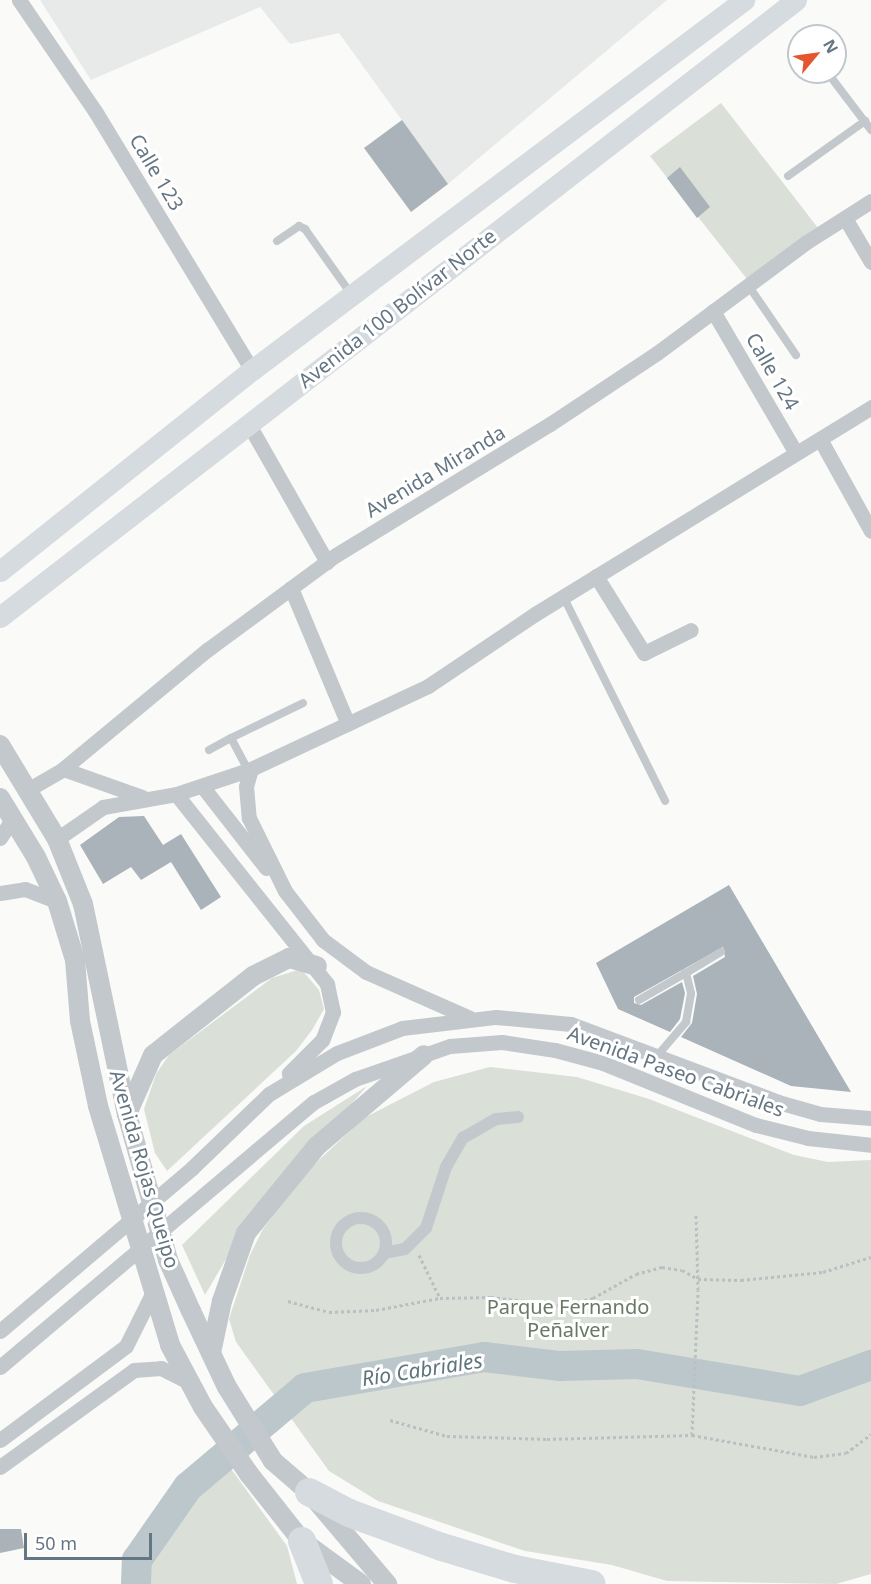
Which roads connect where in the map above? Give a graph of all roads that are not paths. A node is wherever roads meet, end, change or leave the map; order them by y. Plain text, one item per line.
1 (19, 0) edge
2 (744, 0) edge
3 (796, 0) edge
4 (836, 84) edge
5 (865, 121) junction
6 (871, 130) edge
7 (788, 176) dead end
8 (871, 201) edge
9 (845, 218) junction
10 (277, 241) dead end
11 (871, 262) edge
12 (748, 284) junction
13 (352, 295) junction
14 (713, 311) junction
15 (796, 355) dead end
16 (252, 370) junction
17 (871, 407) edge
18 (248, 423) junction
19 (820, 439) junction
20 (796, 453) junction
21 (871, 531) edge
22 (327, 562) junction
23 (0, 571) edge
24 (596, 576) junction
25 (291, 588) junction
26 (563, 596) junction
27 (0, 617) edge
28 (691, 630) dead end
29 (303, 703) dead end
30 (348, 724) junction
31 (231, 738) junction
32 (0, 745) edge
33 (209, 750) dead end
34 (63, 769) junction
35 (250, 770) junction
36 (202, 786) junction
37 (29, 789) junction
38 (176, 794) junction
39 (0, 798) edge
40 (142, 798) junction
41 (664, 801) dead end
42 (13, 818) junction
43 (0, 838) edge
44 (57, 839) junction
45 (285, 891) junction
46 (0, 893) edge
47 (57, 901) junction
48 (721, 952) dead end
49 (317, 966) junction
50 (686, 972) junction
51 (639, 1000) dead end
52 (470, 1018) junction
53 (424, 1054) junction
54 (657, 1056) junction
55 (269, 1094) junction
56 (127, 1114) junction
57 (518, 1117) dead end
58 (871, 1118) edge
59 (871, 1145) edge
60 (384, 1253) junction
61 (152, 1294) junction
62 (0, 1331) edge
63 (211, 1353) junction
64 (0, 1367) edge
65 (191, 1383) junction
66 (0, 1440) edge
67 (0, 1467) edge
68 (309, 1492) junction
69 (302, 1541) junction
70 (319, 1584) edge
71 (361, 1584) edge
72 (387, 1584) edge
73 (592, 1584) edge

1 - 16 street, Calle 123
2 - 13 main road, Avenida 100 Bolívar Norte
3 - 18 main road, Avenida 100 Bolívar Norte
4 - 5 lane
5 - 6 lane
5 - 7 lane
8 - 9 street, Avenida Miranda
9 - 11 street
9 - 12 street, Avenida Miranda
10 - 13 lane
12 - 14 street, Avenida Miranda
12 - 15 lane
13 - 16 main road, Avenida 100 Bolívar Norte
14 - 20 street, Calle 124
14 - 22 street, Avenida Miranda
16 - 23 main road, Avenida 100 Bolívar Norte
17 - 19 street
18 - 22 street
18 - 27 main road, Avenida 100 Bolívar Norte
19 - 20 street
19 - 21 street
20 - 24 street
22 - 25 street, Avenida Miranda
24 - 26 street
24 - 28 street
25 - 30 street
25 - 34 street, Avenida Miranda
26 - 30 street
26 - 41 lane
29 - 31 lane
30 - 35 street
31 - 33 lane
31 - 35 lane
32 - 37 street, Avenida Rojas Queipo
34 - 37 street, Avenida Miranda
34 - 40 street
35 - 36 street
35 - 45 street
36 - 38 street
36 - 45 street
37 - 44 street, Avenida Rojas Queipo
38 - 40 street
38 - 49 street
39 - 42 street, Avenida Rojas Queipo
40 - 44 street
42 - 43 street
42 - 47 street, Avenida Rojas Queipo
44 - 56 street, Avenida Rojas Queipo
45 - 52 street
46 - 47 street
47 - 61 street, Avenida Rojas Queipo
48 - 50 lane
49 - 55 street
49 - 56 street
50 - 51 lane
50 - 54 lane
52 - 54 street, Avenida Paseo Cabriales
52 - 55 street, Avenida Paseo Cabriales
53 - 59 street, Avenida Paseo Cabriales
53 - 63 street
53 - 64 street, Avenida Paseo Cabriales
54 - 58 street, Avenida Paseo Cabriales
55 - 62 street, Avenida Paseo Cabriales
56 - 63 street, Avenida Rojas Queipo
57 - 60 street
60 - 60 street
61 - 65 street, Avenida Rojas Queipo
61 - 66 street
63 - 68 street, Avenida Rojas Queipo
65 - 67 street
65 - 69 street, Avenida Rojas Queipo
68 - 72 street, Avenida Rojas Queipo
68 - 73 highway
69 - 70 highway
69 - 71 street, Avenida Rojas Queipo

